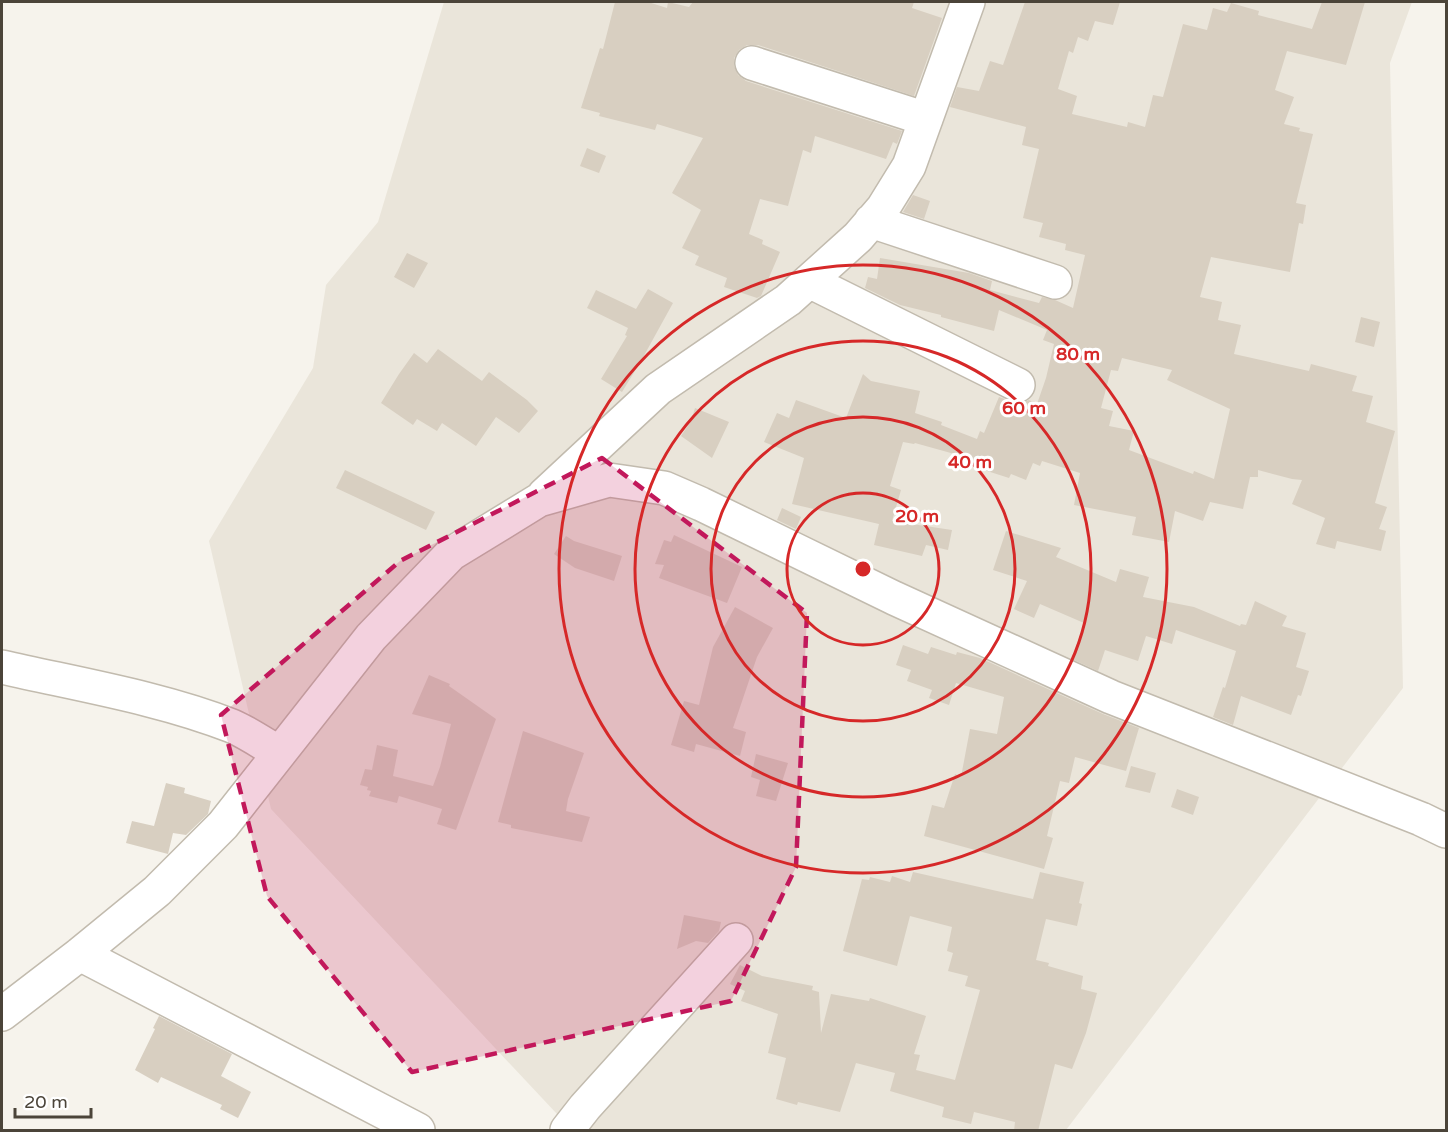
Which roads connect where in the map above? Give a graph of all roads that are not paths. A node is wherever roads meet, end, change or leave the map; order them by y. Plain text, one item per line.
1 (968, 2) edge
2 (752, 63) dead end
3 (926, 119) junction
4 (871, 221) junction
5 (809, 281) junction
6 (1055, 282) dead end
7 (1018, 385) dead end
8 (539, 501) junction
9 (2, 667) edge
10 (279, 753) junction
11 (1446, 831) edge
12 (736, 940) dead end
13 (80, 954) junction
14 (2, 1014) edge
15 (418, 1131) edge
16 (567, 1131) edge

1 - 3 street
2 - 3 street
3 - 4 street
4 - 5 street
4 - 6 street
5 - 7 street
5 - 8 street
8 - 10 street
8 - 11 street
9 - 10 street
10 - 13 street
12 - 16 street
13 - 14 street
13 - 15 street

